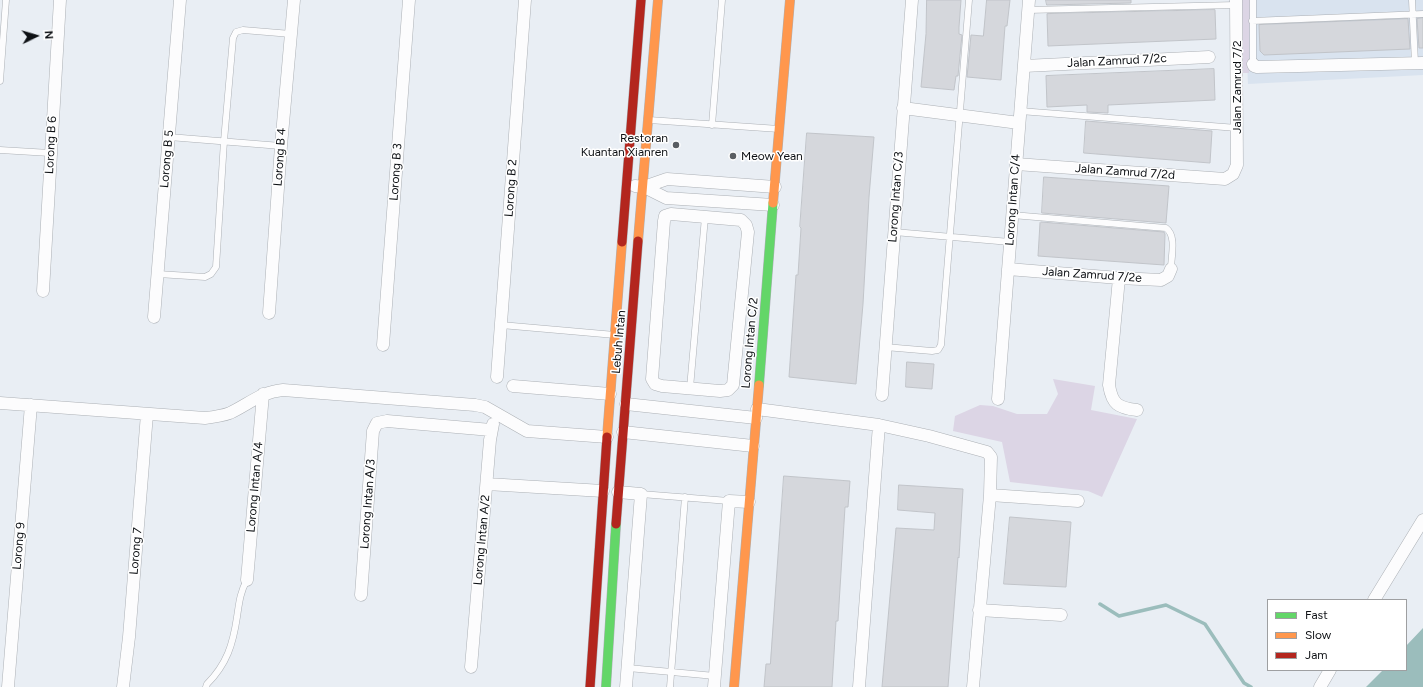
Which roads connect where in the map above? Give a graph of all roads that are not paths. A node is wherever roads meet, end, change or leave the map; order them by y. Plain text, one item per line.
1 (6, 0) edge
2 (60, 0) edge
3 (180, 0) edge
4 (294, 0) edge
5 (409, 0) edge
6 (525, 0) edge
7 (641, 0) edge
8 (657, 0) edge
9 (722, 0) edge
10 (790, 0) edge
11 (912, 0) edge
12 (969, 0) edge
13 (1253, 0) edge
14 (1412, 0) edge
15 (1236, 2) edge
16 (1028, 5) edge
17 (1423, 14) edge
18 (1412, 15) junction
19 (1252, 20) junction
20 (291, 34) junction
21 (1210, 57) dead end
22 (1419, 63) edge
23 (1253, 64) joint
24 (1024, 66) junction
25 (0, 81) edge
26 (903, 108) junction
27 (960, 115) junction
28 (1020, 117) junction
29 (649, 120) junction
30 (712, 124) junction
31 (1237, 128) junction
32 (779, 129) junction
33 (169, 137) junction
34 (224, 141) junction
35 (281, 146) junction
36 (0, 150) edge
37 (50, 153) junction
38 (1016, 164) junction
39 (1234, 174) joint
40 (667, 179) junction
41 (627, 186) junction
42 (644, 187) junction
43 (775, 187) junction
44 (666, 198) junction
45 (706, 201) junction
46 (773, 205) junction
47 (1012, 215) junction
48 (705, 217) junction
49 (894, 232) junction
50 (950, 236) junction
51 (1010, 242) junction
52 (1008, 269) junction
53 (1171, 269) joint
54 (158, 274) junction
55 (1119, 278) junction
56 (43, 291) dead end
57 (269, 313) dead end
58 (154, 317) dead end
59 (501, 325) junction
60 (615, 335) junction
61 (383, 345) dead end
62 (885, 347) junction
63 (497, 377) dead end
64 (513, 386) dead end
65 (690, 388) junction
66 (263, 394) junction
67 (610, 394) junction
68 (882, 395) dead end
69 (998, 399) dead end
70 (0, 403) edge
71 (626, 404) junction
72 (30, 405) junction
73 (688, 410) junction
74 (1137, 410) dead end
75 (496, 413) junction
76 (756, 413) junction
77 (147, 414) junction
78 (879, 425) junction
79 (491, 430) junction
80 (623, 432) junction
81 (606, 438) junction
82 (754, 446) junction
83 (487, 484) junction
84 (603, 491) junction
85 (618, 492) junction
86 (641, 494) junction
87 (990, 494) junction
88 (684, 497) junction
89 (729, 501) junction
90 (749, 502) junction
91 (1078, 502) dead end
92 (1423, 520) edge
93 (247, 580) joint
94 (361, 595) dead end
95 (1375, 599) edge
96 (979, 610) junction
97 (1061, 615) dead end
98 (608, 666) junction
99 (471, 667) dead end
100 (628, 668) junction
101 (1329, 671) edge
102 (671, 672) junction
103 (714, 681) edge
104 (734, 682) edge
105 (8, 687) edge
106 (123, 687) edge
107 (206, 687) edge
108 (591, 687) edge
109 (606, 687) edge
110 (626, 687) edge
111 (670, 687) edge
112 (859, 687) edge
113 (973, 687) edge
114 (1320, 687) edge

1 - 25 lane
2 - 37 street, Lorong B 6
3 - 33 street, Lorong B 5
4 - 20 street, Lorong B 4
5 - 61 street, Lorong B 3
6 - 59 street, Lorong B 2
7 - 41 main road, Lebuh Intan
8 - 29 main road, Lebuh Intan
9 - 30 lane
10 - 32 main road, Lorong Intan C/2
11 - 26 street, Lorong Intan C/3
12 - 27 lane
13 - 19 lane
14 - 18 lane
15 - 16 lane
15 - 31 street, Jalan Zamrud 7/2
16 - 24 street, Lorong Intan C/4
17 - 18 lane
18 - 19 lane
18 - 22 lane
19 - 23 lane
20 - 34 lane
20 - 35 street, Lorong B 4
21 - 24 street, Jalan Zamrud 7/2c
22 - 23 street
24 - 28 street, Lorong Intan C/4
26 - 27 street
26 - 49 street, Lorong Intan C/3
27 - 28 street
27 - 50 lane
28 - 31 lane
28 - 38 street, Lorong Intan C/4
29 - 30 lane
29 - 42 main road, Lebuh Intan
30 - 32 lane
31 - 39 street, Jalan Zamrud 7/2
32 - 43 main road, Lorong Intan C/2
33 - 34 lane
33 - 54 street, Lorong B 5
34 - 35 lane
34 - 54 lane
35 - 57 street, Lorong B 4
36 - 37 lane
37 - 56 street, Lorong B 6
38 - 39 street, Jalan Zamrud 7/2d
38 - 47 street, Lorong Intan C/4
40 - 42 street
40 - 43 street
40 - 44 street
41 - 42 street
41 - 60 main road, Lebuh Intan
42 - 44 street
42 - 71 main road, Lebuh Intan
43 - 46 main road, Lorong Intan C/2
44 - 45 street
45 - 46 street
45 - 48 street
46 - 76 main road, Lorong Intan C/2
47 - 51 street, Lorong Intan C/4
47 - 53 lane
48 - 65 lane
48 - 65 street
48 - 65 street
49 - 50 lane
49 - 62 street, Lorong Intan C/3
50 - 51 lane
50 - 62 lane
51 - 52 street, Lorong Intan C/4
52 - 55 street, Jalan Zamrud 7/2e
52 - 69 street, Lorong Intan C/4
53 - 55 street, Jalan Zamrud 7/2e
54 - 58 street, Lorong B 5
55 - 74 street
59 - 60 lane
59 - 63 street, Lorong B 2
60 - 67 main road, Lebuh Intan
62 - 68 street, Lorong Intan C/3
64 - 67 street
65 - 73 street
66 - 75 street
66 - 77 street
66 - 93 street, Lorong Intan A/4
67 - 81 main road, Lebuh Intan
70 - 72 street
71 - 73 street
71 - 80 main road, Lebuh Intan
72 - 77 street
72 - 105 street, Lorong 9
73 - 76 street
75 - 79 street, Lorong Intan A/2
75 - 81 street
76 - 78 street
76 - 82 main road, Lorong Intan C/2
77 - 106 street, Lorong 7
78 - 87 street
78 - 112 street
79 - 83 street, Lorong Intan A/2
79 - 94 street, Lorong Intan A/3
80 - 82 street
80 - 85 main road, Lebuh Intan
81 - 84 main road, Lebuh Intan
82 - 90 main road, Lorong Intan C/2
83 - 84 street
83 - 99 street, Lorong Intan A/2
84 - 108 main road, Lebuh Intan
85 - 86 street
85 - 98 main road, Lebuh Intan
86 - 88 lane
86 - 100 street
87 - 91 street
87 - 96 street
88 - 89 lane
88 - 102 lane
89 - 90 street
89 - 103 street
90 - 104 main road, Lorong Intan C/2
92 - 95 street
93 - 107 lane
96 - 97 street
96 - 113 street
98 - 100 street
98 - 108 main road
98 - 109 main road, Lebuh Intan
100 - 102 lane
100 - 110 street
101 - 114 street
102 - 103 lane
102 - 111 lane
103 - 104 street

